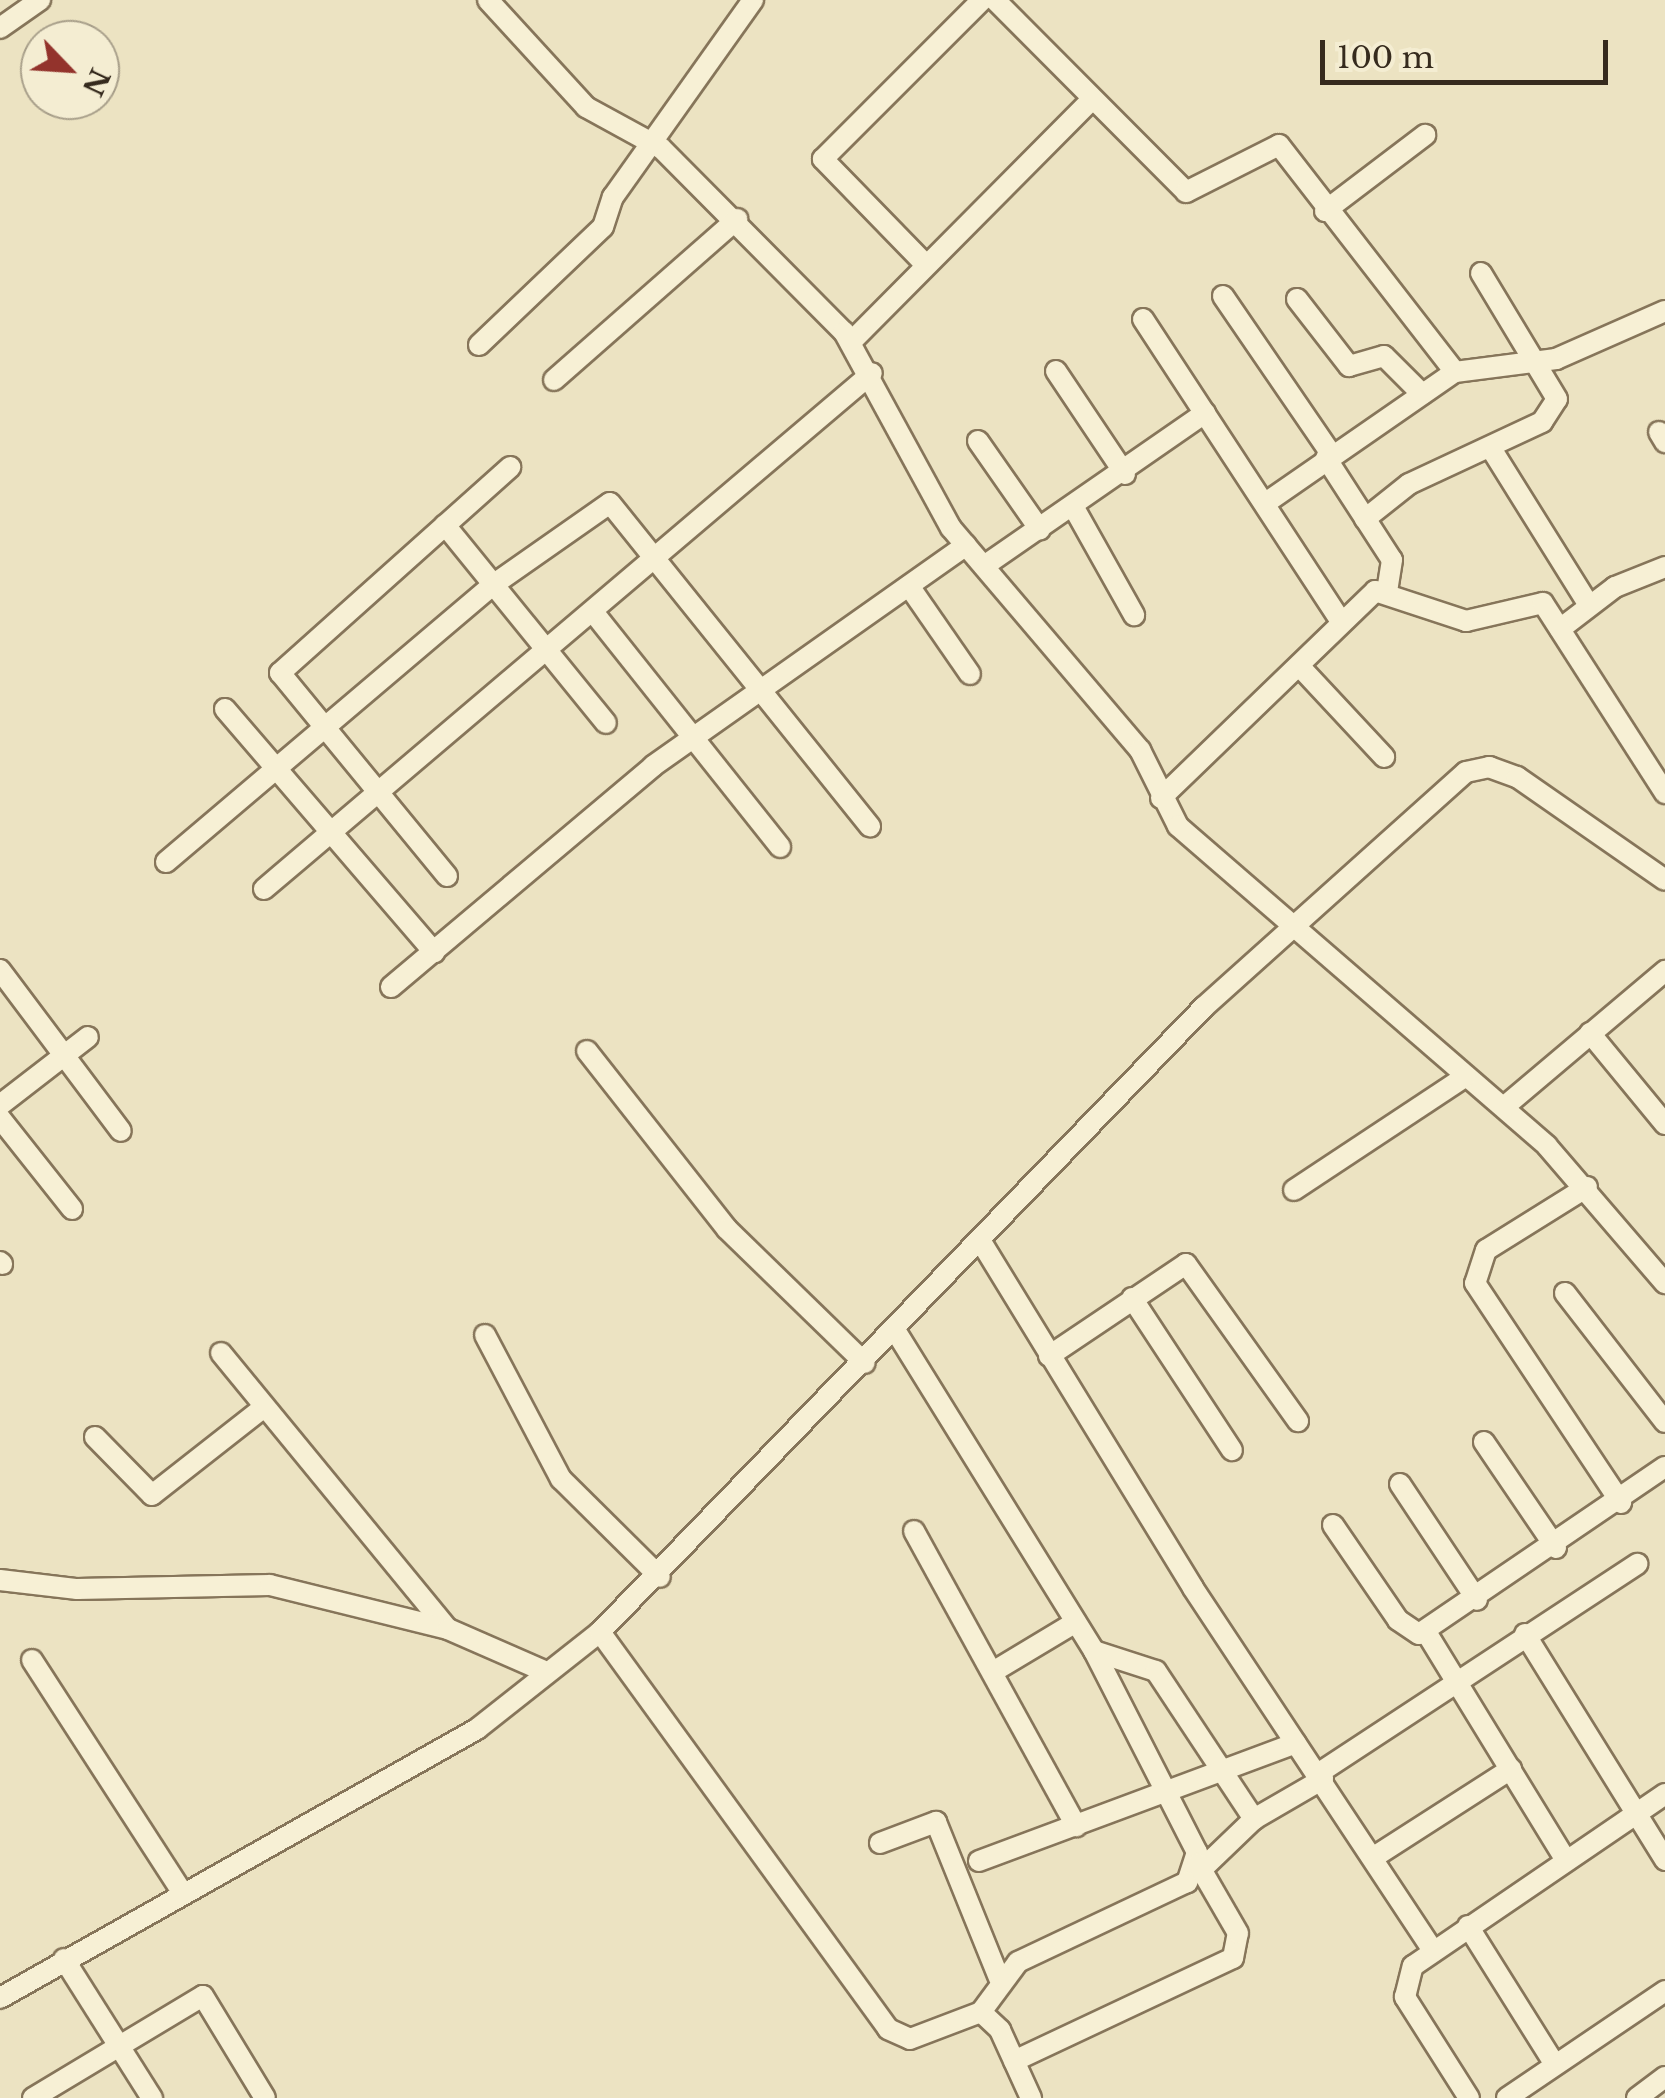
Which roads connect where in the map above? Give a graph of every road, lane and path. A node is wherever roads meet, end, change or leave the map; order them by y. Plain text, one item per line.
1 (40, 0) edge
2 (488, 0) edge
3 (753, 0) edge
4 (982, 0) edge
5 (994, 0) edge
6 (0, 28) edge
7 (1091, 100) junction
8 (1425, 135) dead end
9 (655, 144) junction
10 (1326, 211) junction
11 (737, 218) junction
12 (926, 266) junction
13 (1481, 273) dead end
14 (1222, 296) dead end
15 (1297, 300) dead end
16 (1665, 311) edge
17 (1143, 319) dead end
18 (851, 342) junction
19 (480, 345) dead end
20 (1541, 362) junction
21 (1056, 371) dead end
22 (1455, 372) junction
23 (872, 374) junction
24 (554, 380) dead end
25 (1422, 394) junction
26 (1205, 414) junction
27 (978, 441) dead end
28 (1492, 450) junction
29 (1328, 456) junction
30 (510, 467) dead end
31 (1125, 474) junction
32 (1267, 502) junction
33 (1074, 508) junction
34 (1365, 519) junction
35 (445, 526) junction
36 (1040, 530) junction
37 (966, 545) junction
38 (660, 558) junction
39 (984, 566) junction
40 (1665, 567) edge
41 (909, 586) junction
42 (490, 587) junction
43 (1387, 591) junction
44 (1589, 605) junction
45 (594, 612) junction
46 (1134, 616) dead end
47 (1340, 619) junction
48 (1560, 628) junction
49 (547, 651) junction
50 (1303, 670) junction
51 (970, 674) dead end
52 (767, 691) junction
53 (224, 708) dead end
54 (606, 723) dead end
55 (323, 730) junction
56 (696, 740) junction
57 (1384, 757) dead end
58 (277, 770) junction
59 (378, 792) junction
60 (1665, 793) edge
61 (1161, 798) junction
62 (870, 826) dead end
63 (331, 832) junction
64 (780, 847) dead end
65 (166, 862) dead end
66 (447, 876) dead end
67 (1665, 880) edge
68 (264, 889) dead end
69 (1294, 934) junction
70 (434, 952) junction
71 (0, 970) edge
72 (1664, 975) edge
73 (391, 987) dead end
74 (1590, 1033) junction
75 (88, 1037) dead end
76 (587, 1052) dead end
77 (65, 1055) junction
78 (1466, 1076) junction
79 (0, 1105) edge
80 (1504, 1107) junction
81 (0, 1118) edge
82 (1665, 1124) edge
83 (121, 1131) dead end
84 (1586, 1187) junction
85 (1294, 1190) dead end
86 (72, 1209) dead end
87 (983, 1246) junction
88 (1665, 1283) edge
89 (1565, 1293) dead end
90 (1132, 1298) junction
91 (894, 1330) junction
92 (484, 1335) dead end
93 (221, 1353) dead end
94 (1048, 1356) junction
95 (865, 1363) junction
96 (263, 1408) junction
97 (1298, 1421) dead end
98 (1665, 1422) edge
99 (96, 1437) dead end
100 (1484, 1442) dead end
101 (1232, 1450) dead end
102 (1665, 1467) edge
103 (1400, 1484) dead end
104 (1621, 1503) junction
105 (1333, 1525) dead end
106 (914, 1531) dead end
107 (1556, 1548) junction
108 (1637, 1564) dead end
109 (660, 1577) junction
110 (0, 1580) edge
111 (1476, 1600) junction
112 (1076, 1622) junction
113 (448, 1629) junction
114 (600, 1632) junction
115 (1426, 1632) junction
116 (1525, 1634) junction
117 (1094, 1651) junction
118 (32, 1660) dead end
119 (542, 1670) junction
120 (996, 1670) junction
121 (1455, 1679) junction
122 (1296, 1744) junction
123 (1217, 1768) junction
124 (1510, 1769) junction
125 (1321, 1776) junction
126 (1168, 1794) junction
127 (1665, 1794) edge
128 (1636, 1813) junction
129 (1254, 1819) junction
130 (1076, 1826) junction
131 (880, 1844) dead end
132 (1374, 1857) junction
133 (1566, 1859) junction
134 (978, 1860) dead end
135 (1665, 1860) edge
136 (1200, 1867) junction
137 (180, 1888) junction
138 (1468, 1926) junction
139 (1431, 1948) junction
140 (64, 1959) junction
141 (999, 1978) junction
142 (1665, 1991) edge
143 (0, 1998) edge
144 (981, 2012) junction
145 (119, 2046) junction
146 (1014, 2061) junction
147 (1554, 2062) junction
148 (1665, 2078) edge
149 (33, 2098) edge
150 (152, 2098) edge
151 (265, 2098) edge
152 (1032, 2098) edge
153 (1469, 2098) edge
154 (1507, 2098) edge
155 (1638, 2098) edge

1 - 6 street
2 - 9 street
3 - 9 street
4 - 12 street
5 - 7 street
7 - 10 street
7 - 12 street
8 - 10 street
9 - 11 street
9 - 19 street
10 - 22 street
11 - 18 street
11 - 24 street
12 - 18 street
13 - 20 street
14 - 29 street
15 - 25 street
16 - 20 street
17 - 26 street
18 - 23 street
20 - 22 street
20 - 28 street
21 - 31 street
22 - 25 street
23 - 37 street
23 - 38 street
25 - 29 street
26 - 31 street
26 - 32 street
27 - 36 street
28 - 34 street
28 - 44 street
29 - 32 street
29 - 34 street
30 - 35 street
31 - 33 street
32 - 47 street
33 - 36 street
33 - 46 street
34 - 43 street
35 - 42 street
35 - 55 street
36 - 39 street
37 - 39 street
37 - 41 street
38 - 42 street
38 - 45 street
38 - 52 street
39 - 61 street
40 - 44 street
41 - 51 street
41 - 52 street
42 - 49 street
42 - 55 street
43 - 47 street
43 - 48 street
44 - 48 street
45 - 49 street
45 - 56 street
47 - 50 street
48 - 60 street
49 - 54 street
49 - 59 street
50 - 57 street
50 - 61 street
52 - 56 street
52 - 62 street
53 - 58 street
55 - 58 street
55 - 59 street
56 - 64 street
56 - 70 street
58 - 63 street
58 - 65 street
59 - 63 street
59 - 66 street
61 - 69 street
63 - 68 street
63 - 70 street
67 - 69 street
69 - 78 street
69 - 87 street
70 - 73 street
71 - 77 street
72 - 74 street
74 - 80 street
74 - 82 street
75 - 77 street
76 - 95 street
77 - 79 street
77 - 83 street
78 - 80 street
78 - 85 street
80 - 84 street
81 - 86 street
84 - 88 street
84 - 104 street
87 - 91 street
87 - 94 street
89 - 98 street
90 - 94 street
90 - 97 street
90 - 101 street
91 - 95 street
91 - 112 street
92 - 109 street
93 - 96 street
94 - 122 street
95 - 109 street
96 - 99 street
96 - 113 street
100 - 107 street
102 - 104 street
103 - 111 street
104 - 107 street
105 - 115 street
106 - 120 street
107 - 111 street
108 - 116 street
109 - 114 street
110 - 113 street
111 - 115 street
112 - 117 street
112 - 120 street
113 - 119 street
114 - 119 street
114 - 144 street
115 - 121 street
116 - 121 street
116 - 128 street
117 - 123 street
117 - 126 street
118 - 137 street
119 - 137 street
120 - 130 street
121 - 124 street
121 - 125 street
122 - 123 street
122 - 125 street
123 - 126 street
123 - 129 street
124 - 132 street
124 - 133 street
125 - 129 street
125 - 132 street
126 - 130 street
126 - 136 street
127 - 128 street
128 - 133 street
128 - 135 street
129 - 136 street
130 - 134 street
131 - 141 street
132 - 139 street
133 - 138 street
136 - 141 street
136 - 146 street
137 - 140 street
138 - 139 street
138 - 147 street
139 - 153 street
140 - 143 street
140 - 145 street
141 - 144 street
142 - 147 street
144 - 146 street
145 - 149 street
145 - 150 street
145 - 151 street
146 - 152 street
147 - 154 street
148 - 155 street

